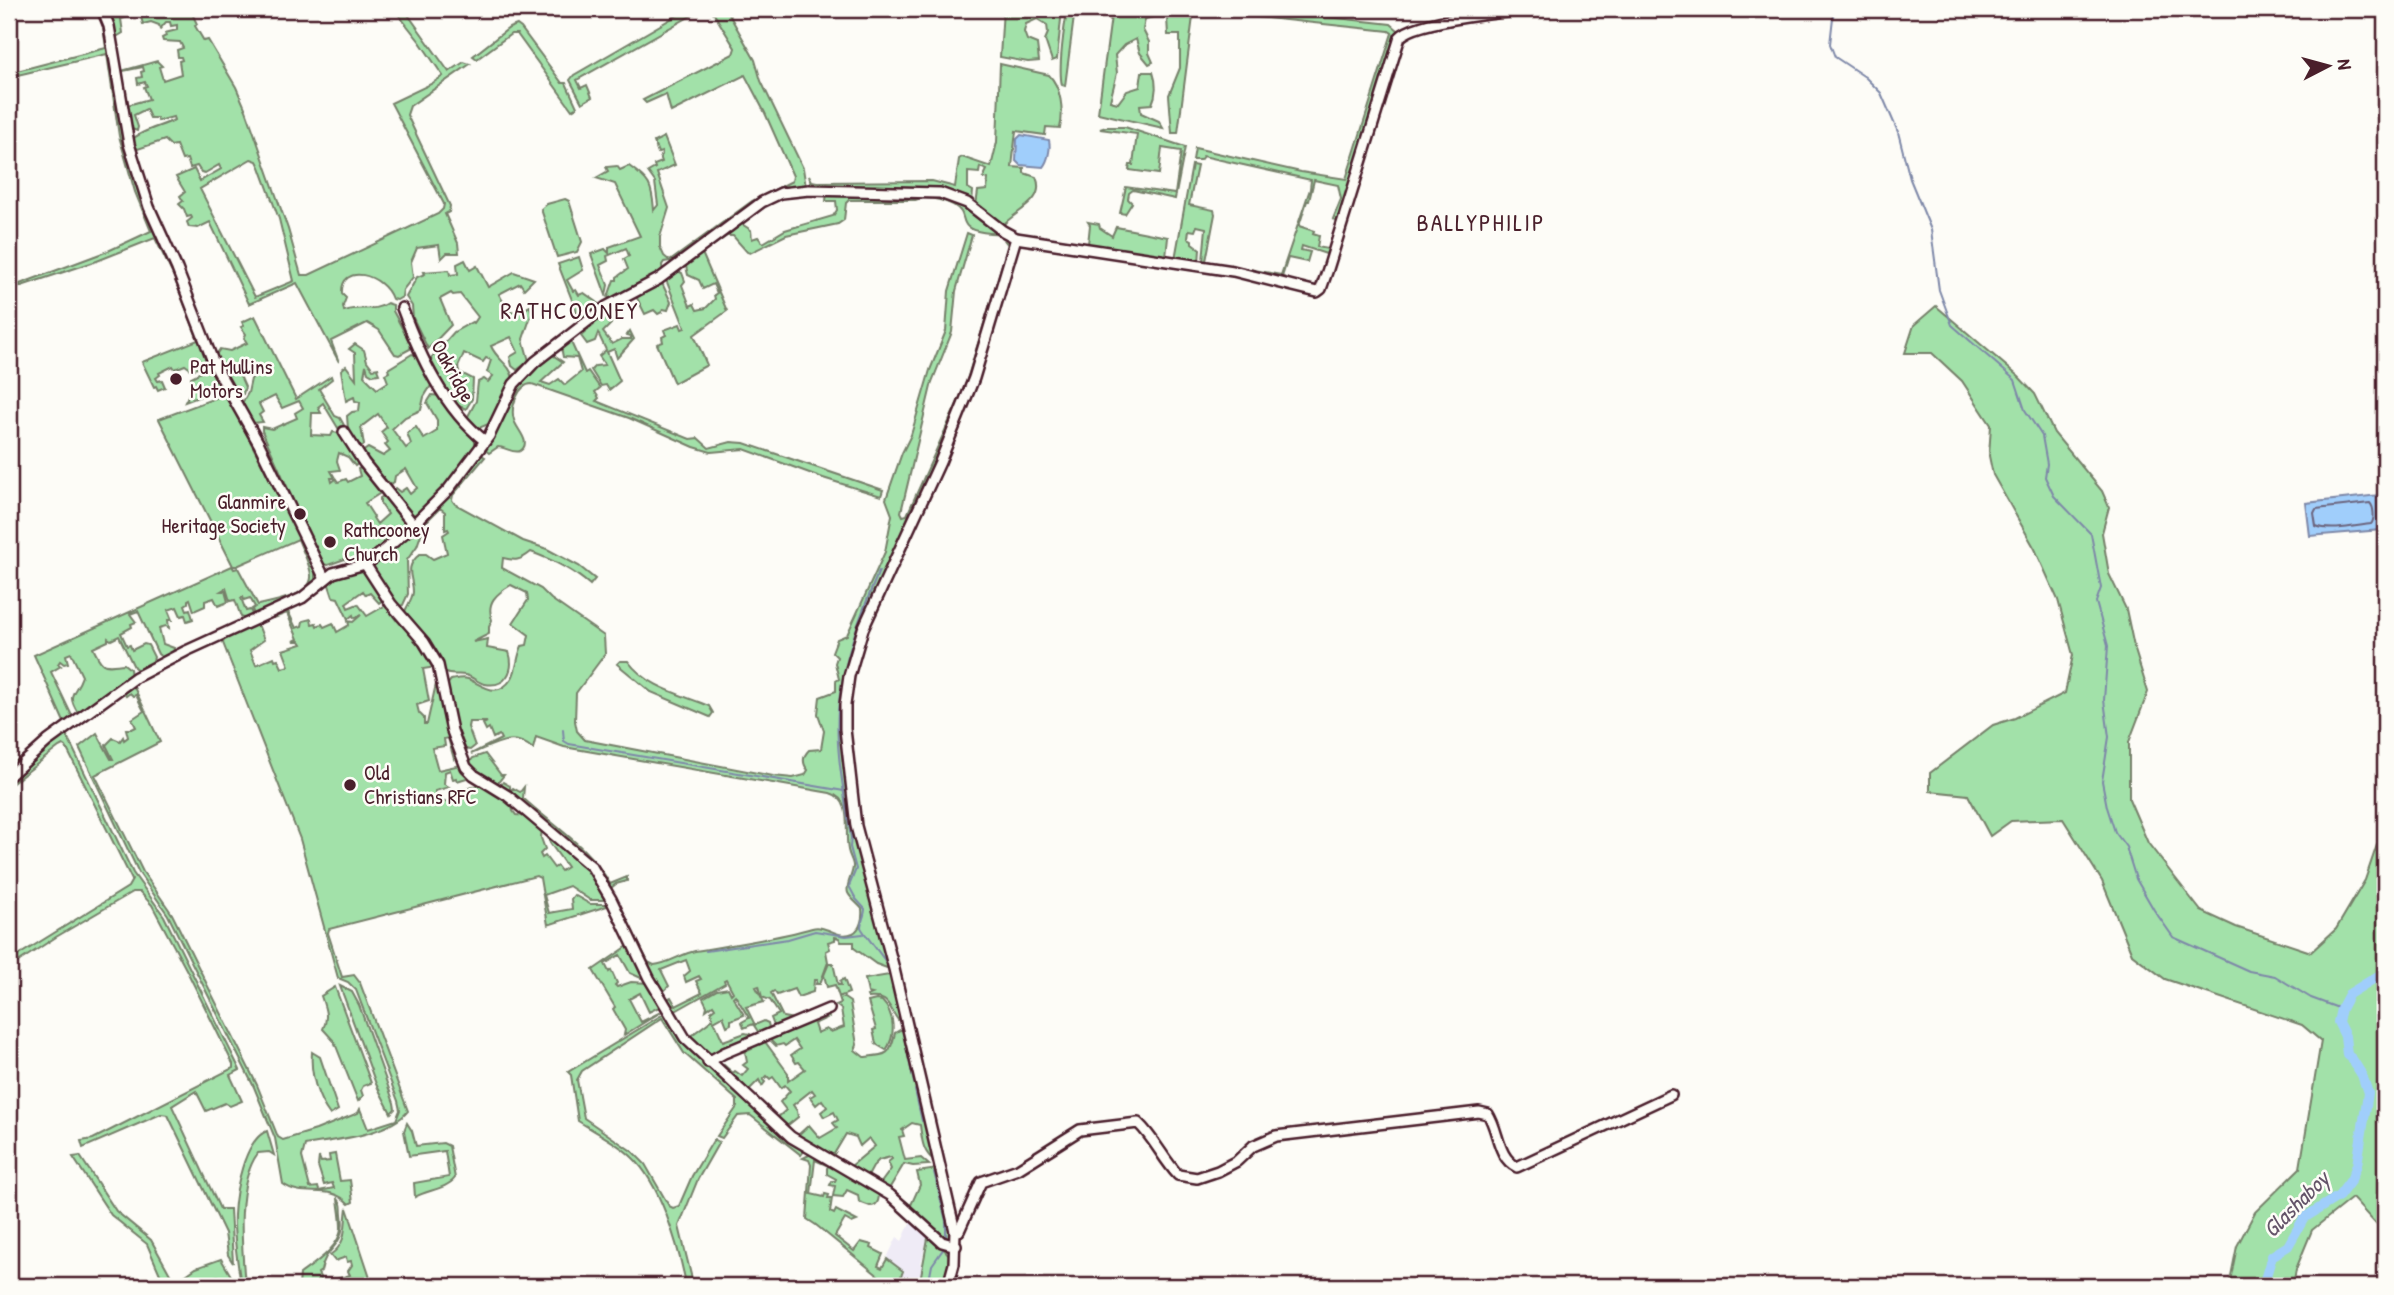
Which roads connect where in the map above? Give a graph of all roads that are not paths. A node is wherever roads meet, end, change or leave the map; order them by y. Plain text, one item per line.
1 (102, 9) edge
2 (1541, 9) edge
3 (1016, 238) junction
4 (402, 308) dead end
5 (344, 432) dead end
6 (485, 441) junction
7 (413, 524) junction
8 (365, 564) junction
9 (325, 579) junction
10 (9, 776) edge
11 (829, 1009) dead end
12 (708, 1062) junction
13 (1671, 1094) dead end
14 (956, 1231) junction
15 (956, 1246) junction
16 (948, 1286) edge

1 - 9 street
2 - 3 street
3 - 6 street
3 - 14 street
4 - 6 street, Oakridge
5 - 7 street
6 - 7 street
7 - 8 street
8 - 9 street
8 - 12 street
9 - 10 street
11 - 12 street
12 - 15 street
13 - 14 street
14 - 15 street
15 - 16 street

